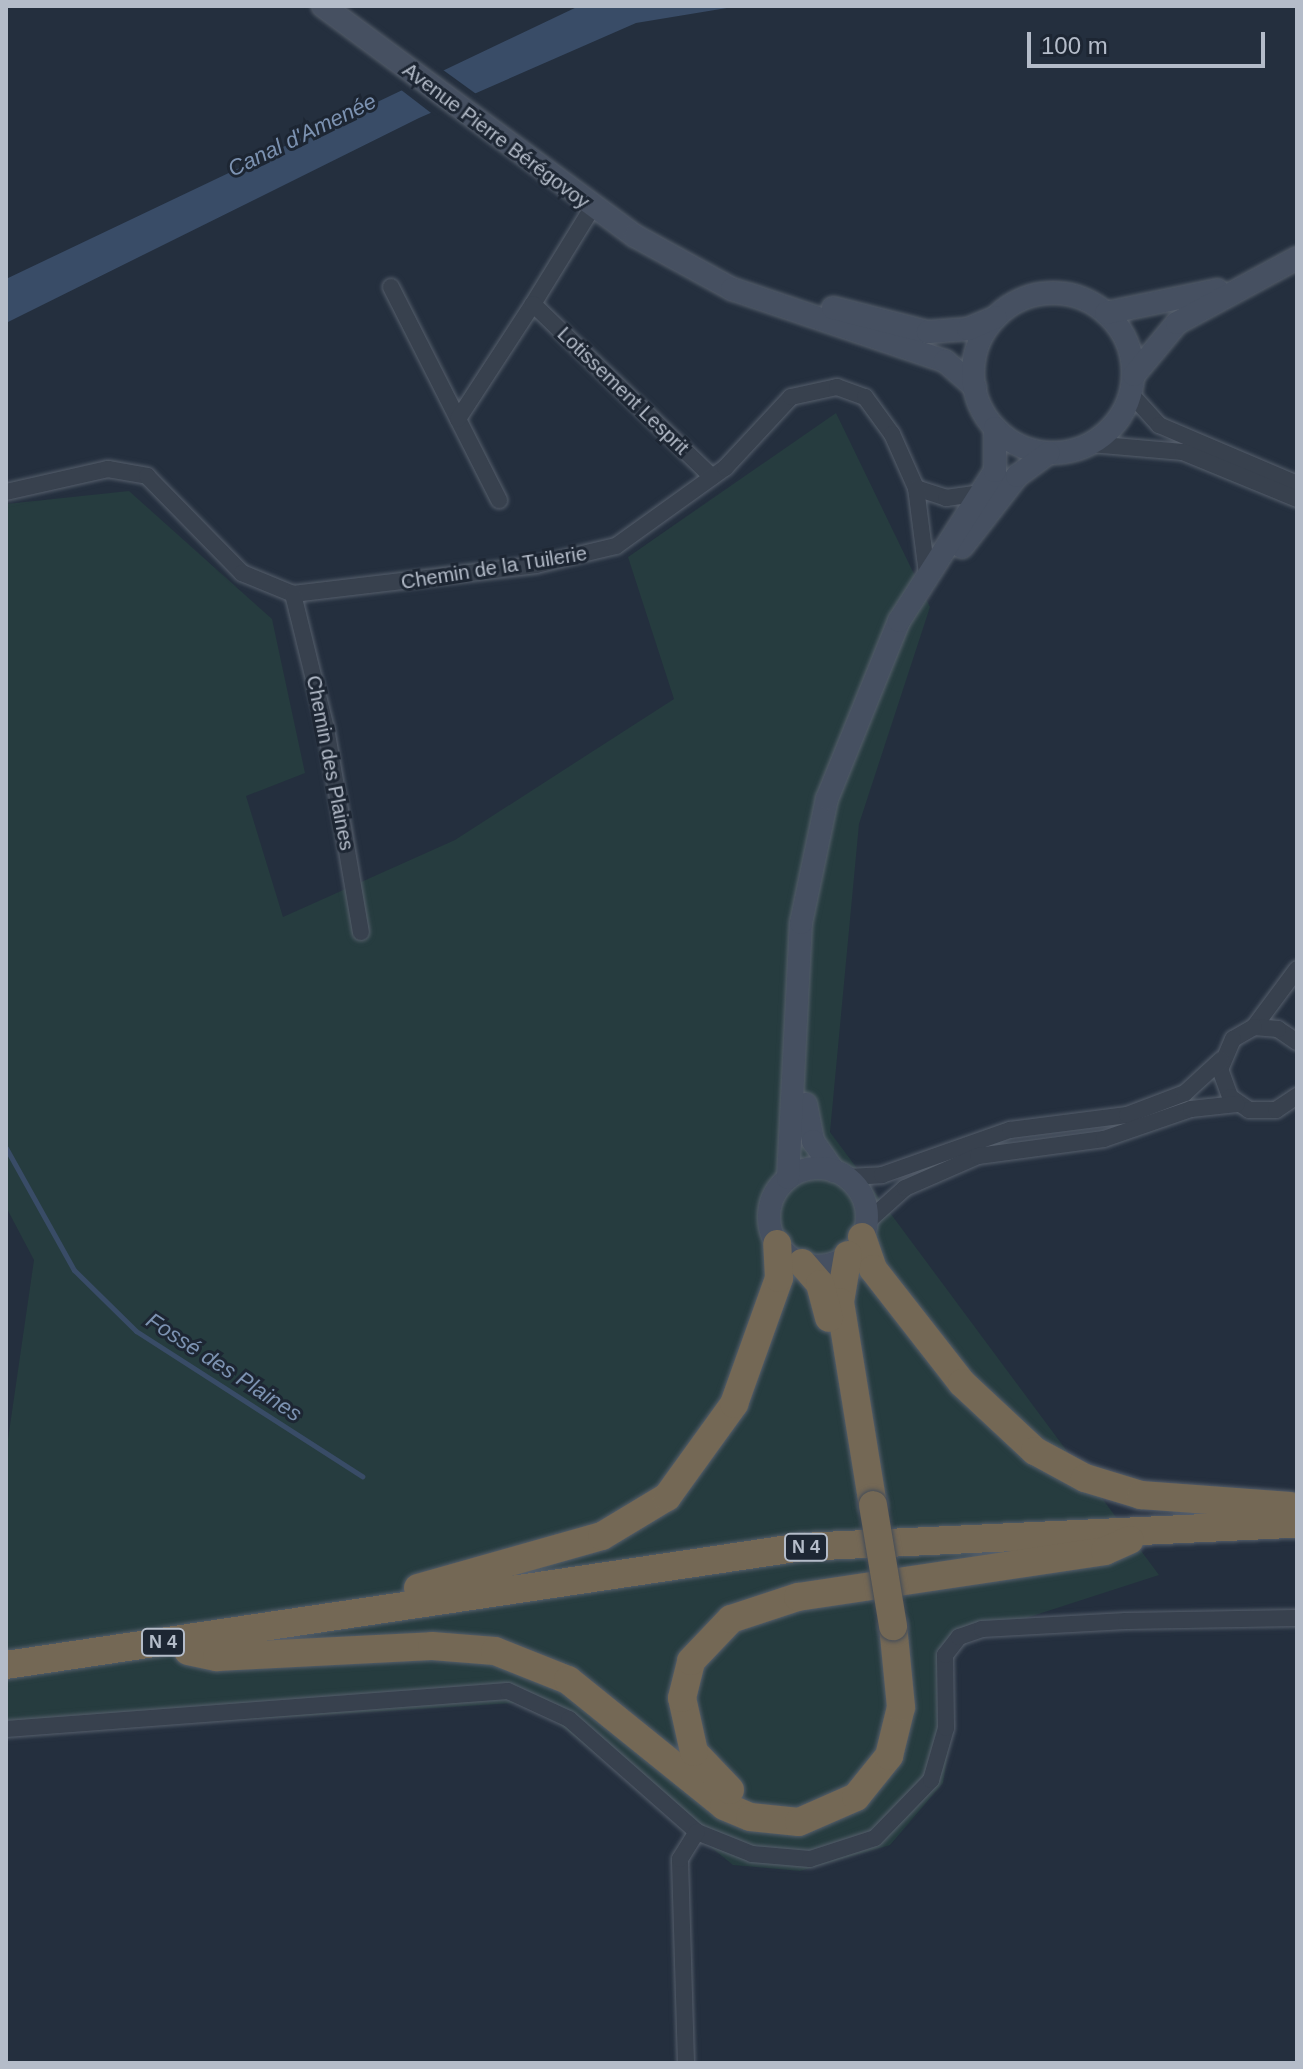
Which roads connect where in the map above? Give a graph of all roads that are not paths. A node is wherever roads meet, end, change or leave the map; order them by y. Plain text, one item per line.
1 (323, 6) edge
2 (592, 208) junction
3 (675, 258) junction
4 (1297, 258) edge
5 (1246, 282) junction
6 (391, 287) dead end
7 (533, 304) junction
8 (1106, 313) junction
9 (997, 316) junction
10 (1132, 385) junction
11 (975, 387) junction
12 (458, 419) junction
13 (995, 428) junction
14 (1091, 444) junction
15 (1049, 453) junction
16 (712, 477) junction
17 (1297, 484) edge
18 (916, 488) junction
19 (6, 492) edge
20 (982, 493) junction
21 (1297, 499) edge
22 (499, 500) dead end
23 (927, 574) junction
24 (293, 594) junction
25 (361, 932) dead end
26 (1297, 969) edge
27 (1254, 1027) junction
28 (1297, 1042) edge
29 (1221, 1060) junction
30 (1294, 1101) edge
31 (1237, 1104) junction
32 (841, 1174) junction
33 (788, 1178) junction
34 (859, 1238) junction
35 (777, 1244) junction
36 (802, 1263) junction
37 (866, 1505) junction
38 (1297, 1507) edge
39 (1297, 1524) edge
40 (1297, 1537) edge
41 (1130, 1540) junction
42 (1297, 1618) edge
43 (320, 1619) junction
44 (885, 1626) junction
45 (188, 1651) junction
46 (6, 1665) edge
47 (6, 1678) edge
48 (6, 1729) edge
49 (697, 1832) junction
50 (686, 2063) edge

1 - 2 main road, Avenue Pierre Bérégovoy
2 - 3 main road, Avenue Pierre Bérégovoy
2 - 7 street
3 - 9 main road
3 - 11 main road
4 - 5 main road
5 - 8 main road
5 - 10 main road
6 - 12 street
7 - 12 street
7 - 16 street, Lotissement Lesprit
8 - 9 main road
8 - 10 main road
9 - 11 main road
10 - 14 main road
10 - 17 street
11 - 13 main road
12 - 22 street
13 - 15 main road
13 - 20 main road
14 - 15 main road
14 - 21 street
15 - 32 main road
16 - 18 street, Chemin de la Tuilerie
16 - 24 street, Chemin de la Tuilerie
18 - 20 street
18 - 23 street, Chemin de la Tuilerie
19 - 24 street
20 - 23 main road
23 - 33 main road
24 - 25 street, Chemin des Plaines
26 - 27 street
27 - 28 street
27 - 29 street
29 - 31 street
29 - 32 street
30 - 31 street
31 - 34 street
32 - 33 main road
32 - 34 main road
33 - 35 main road
34 - 36 main road
34 - 37 highway
34 - 38 highway
35 - 36 main road
35 - 43 highway
36 - 37 highway
37 - 44 highway, bridge
39 - 43 highway, N 4
40 - 41 highway, N 4
41 - 44 highway
41 - 45 highway, N 4
42 - 49 street
43 - 46 highway, N 4
44 - 45 highway
45 - 47 highway, N 4
48 - 49 street
49 - 50 street

